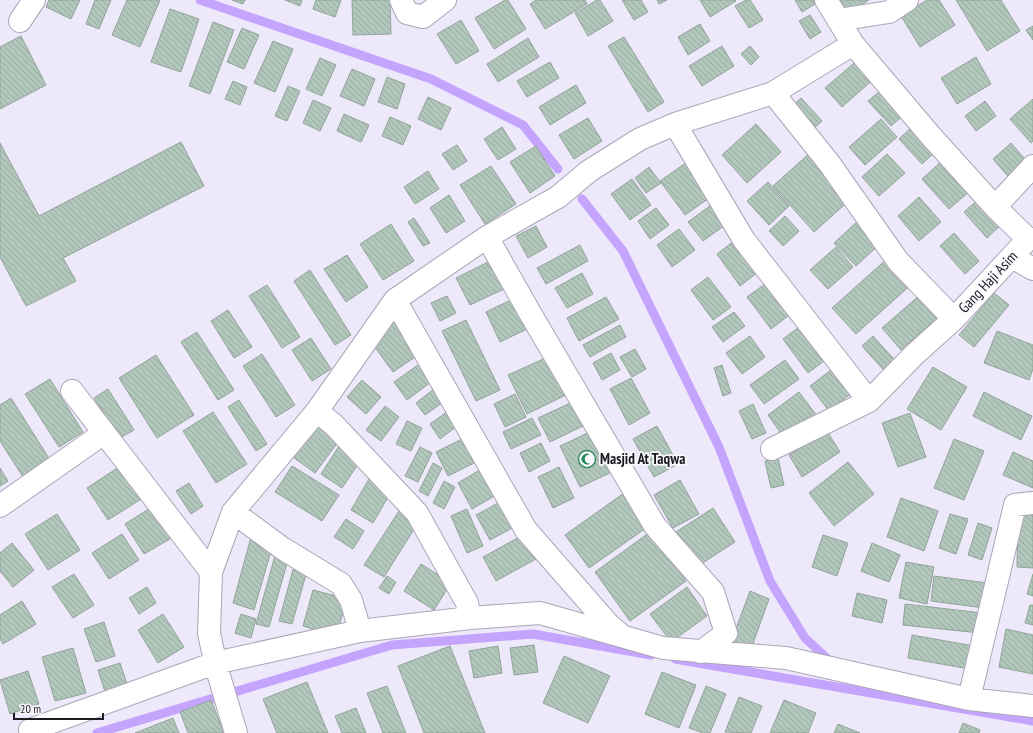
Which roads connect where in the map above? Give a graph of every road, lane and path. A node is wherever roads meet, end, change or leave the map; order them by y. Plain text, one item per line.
1 (34, 0) edge
2 (401, 0) edge
3 (445, 0) edge
4 (826, 0) edge
5 (907, 0) edge
6 (838, 20) junction
7 (20, 21) dead end
8 (853, 44) junction
9 (773, 93) junction
10 (675, 124) junction
11 (1033, 166) edge
12 (995, 207) junction
13 (487, 237) junction
14 (1012, 257) junction
15 (1033, 269) edge
16 (395, 300) junction
17 (954, 318) junction
18 (72, 391) dead end
19 (869, 401) junction
20 (317, 410) junction
21 (104, 432) junction
22 (772, 449) dead end
23 (1033, 504) edge
24 (0, 506) edge
25 (233, 512) junction
26 (211, 572) junction
27 (470, 618) junction
28 (360, 631) junction
29 (623, 637) junction
30 (701, 652) junction
31 (215, 665) junction
32 (969, 699) junction
33 (1033, 706) edge
34 (30, 730) dead end
35 (236, 733) edge

1 - 7 street
2 - 3 street
4 - 6 street, Gang Haji Asim
5 - 6 street
6 - 8 street, Gang Haji Asim
8 - 9 street
8 - 12 street, Gang Haji Asim
9 - 10 street
9 - 17 street
10 - 13 street
10 - 19 street
11 - 12 street
12 - 14 street, Gang Haji Asim
13 - 16 street
13 - 30 street
14 - 15 street
14 - 17 street, Gang Haji Asim
16 - 20 street
16 - 29 street
17 - 19 street, Gang Haji Asim
18 - 21 street
19 - 22 street, Gang Haji Asim
20 - 25 street
20 - 27 street
21 - 24 street
21 - 26 street
23 - 32 street
25 - 26 street
25 - 28 street
26 - 31 street
27 - 28 street
27 - 29 street
28 - 31 street
29 - 30 street
30 - 32 street
31 - 34 street
31 - 35 street
32 - 33 street

